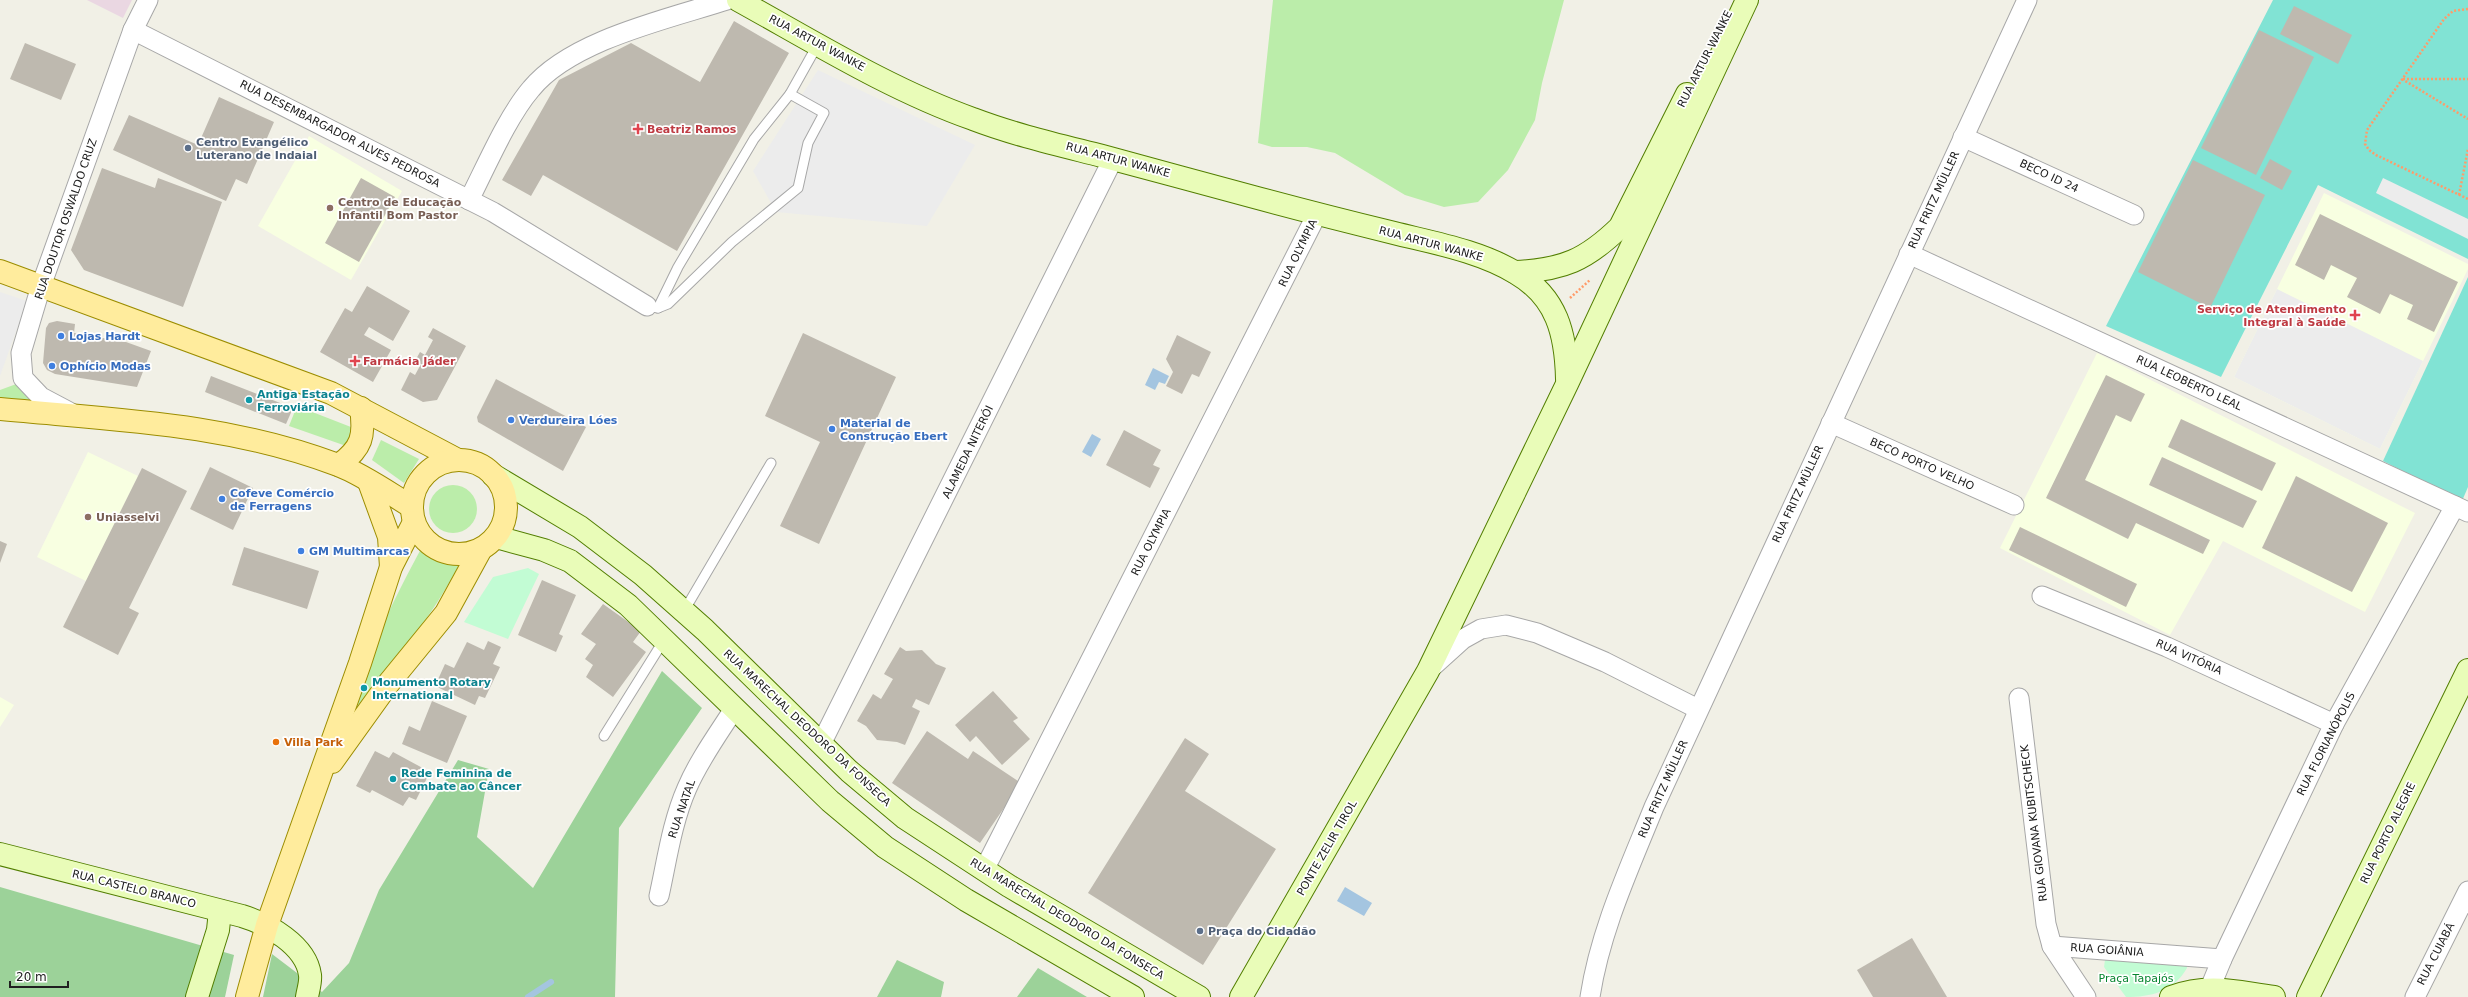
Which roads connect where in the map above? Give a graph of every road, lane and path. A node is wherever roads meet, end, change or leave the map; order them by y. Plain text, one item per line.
1 (148, 0) edge
2 (727, 0) edge
3 (738, 0) edge
4 (1736, 0) edge
5 (1747, 0) edge
6 (2027, 0) edge
7 (2468, 9) edge
8 (133, 30) junction
9 (818, 44) junction
10 (2402, 79) junction
11 (2468, 79) edge
12 (790, 94) junction
13 (2468, 119) edge
14 (1963, 137) junction
15 (2468, 149) edge
16 (1113, 159) junction
17 (2459, 194) junction
18 (2468, 199) edge
19 (469, 200) junction
20 (1317, 214) junction
21 (2134, 215) dead end
22 (1909, 254) junction
23 (1570, 264) junction
24 (0, 271) edge
25 (1515, 272) junction
26 (1590, 280) junction
27 (41, 286) junction
28 (1610, 292) junction
29 (652, 307) junction
30 (1554, 313) junction
31 (1567, 384) junction
32 (361, 408) junction
33 (0, 409) edge
34 (78, 416) junction
35 (1831, 424) junction
36 (458, 460) junction
37 (771, 463) dead end
38 (339, 465) junction
39 (493, 475) junction
40 (369, 482) junction
41 (2014, 506) dead end
42 (2461, 509) edge
43 (413, 514) junction
44 (488, 543) junction
45 (391, 567) junction
46 (2042, 596) dead end
47 (684, 611) junction
48 (665, 639) junction
49 (1428, 670) junction
50 (2468, 670) edge
51 (2019, 698) dead end
52 (734, 708) junction
53 (1698, 709) junction
54 (2334, 724) junction
55 (604, 736) dead end
56 (821, 744) junction
57 (318, 781) junction
58 (0, 854) edge
59 (984, 870) junction
60 (2468, 890) edge
61 (659, 896) dead end
62 (220, 911) junction
63 (267, 925) junction
64 (2052, 946) junction
65 (2222, 958) junction
66 (2210, 988) junction
67 (197, 997) edge
68 (247, 997) edge
69 (307, 997) edge
70 (1133, 997) edge
71 (1199, 997) edge
72 (1240, 997) edge
73 (1590, 997) edge
74 (2086, 997) edge
75 (2171, 997) edge
76 (2234, 997) edge
77 (2274, 997) edge
78 (2308, 997) edge
79 (2415, 997) edge

1 - 8 street, RUA DOUTOR OSWALDO CRUZ
2 - 19 street
3 - 9 main road, RUA ARTUR WANKE
4 - 23 main road, RUA ARTUR WANKE
5 - 28 main road, PONTE ZELIR TIROL
6 - 14 street, RUA FRITZ MÜLLER
7 - 10 path
8 - 19 street, RUA DESEMBARGADOR ALVES PEDROSA
8 - 27 street, RUA DOUTOR OSWALDO CRUZ
9 - 12 lane
9 - 16 main road, RUA ARTUR WANKE
10 - 11 path
10 - 13 path
10 - 17 path
12 - 29 lane
12 - 29 lane
14 - 21 street, BECO ID 24
14 - 22 street, RUA FRITZ MÜLLER
15 - 17 path
16 - 20 main road, RUA ARTUR WANKE
16 - 56 street, ALAMEDA NITERÓI
17 - 18 path
19 - 29 street, RUA DESEMBARGADOR ALVES PEDROSA
20 - 25 main road, RUA ARTUR WANKE
20 - 59 street, RUA OLYMPIA
22 - 35 street, RUA FRITZ MÜLLER
22 - 42 street, RUA LEOBERTO LEAL
23 - 25 main road, RUA ARTUR WANKE
23 - 26 path
24 - 27 main road
25 - 30 main road, RUA ARTUR WANKE
26 - 28 path
26 - 30 path
27 - 32 main road
27 - 34 street, RUA DOUTOR OSWALDO CRUZ
28 - 31 main road, PONTE ZELIR TIROL
30 - 31 main road, RUA ARTUR WANKE
31 - 49 main road, PONTE ZELIR TIROL
32 - 36 main road
32 - 38 main road
33 - 34 main road
34 - 38 main road
35 - 41 street, BECO PORTO VELHO
35 - 53 street, RUA FRITZ MÜLLER
36 - 39 main road
36 - 43 main road
37 - 47 lane
38 - 40 main road
39 - 44 main road
39 - 47 main road, RUA MARECHAL DEODORO DA FONSECA
40 - 43 main road
40 - 45 main road
42 - 54 street, RUA FLORIANÓPOLIS
43 - 44 main road
43 - 45 main road
44 - 48 main road
44 - 57 main road
45 - 57 main road
46 - 54 street, RUA VITÓRIA
47 - 48 main road
47 - 56 main road, RUA MARECHAL DEODORO DA FONSECA
48 - 52 main road
48 - 55 lane
49 - 53 street
49 - 72 main road, PONTE ZELIR TIROL
50 - 78 main road, RUA PORTO ALEGRE
51 - 64 street, RUA GIOVANA KUBITSCHECK
52 - 61 street, RUA NATAL
52 - 70 main road
53 - 73 street, RUA FRITZ MÜLLER
54 - 65 street, RUA FLORIANÓPOLIS
56 - 59 main road, RUA MARECHAL DEODORO DA FONSECA
57 - 63 main road
58 - 62 main road, RUA CASTELO BRANCO
59 - 71 main road, RUA MARECHAL DEODORO DA FONSECA
60 - 79 street, RUA CUIABÁ
62 - 63 main road, RUA CASTELO BRANCO
62 - 67 main road
63 - 68 main road
63 - 69 main road
64 - 65 street, RUA GOIÂNIA
64 - 74 street, RUA GOIÂNIA
65 - 66 street, RUA FLORIANÓPOLIS
66 - 75 main road
66 - 76 main road
66 - 77 main road

